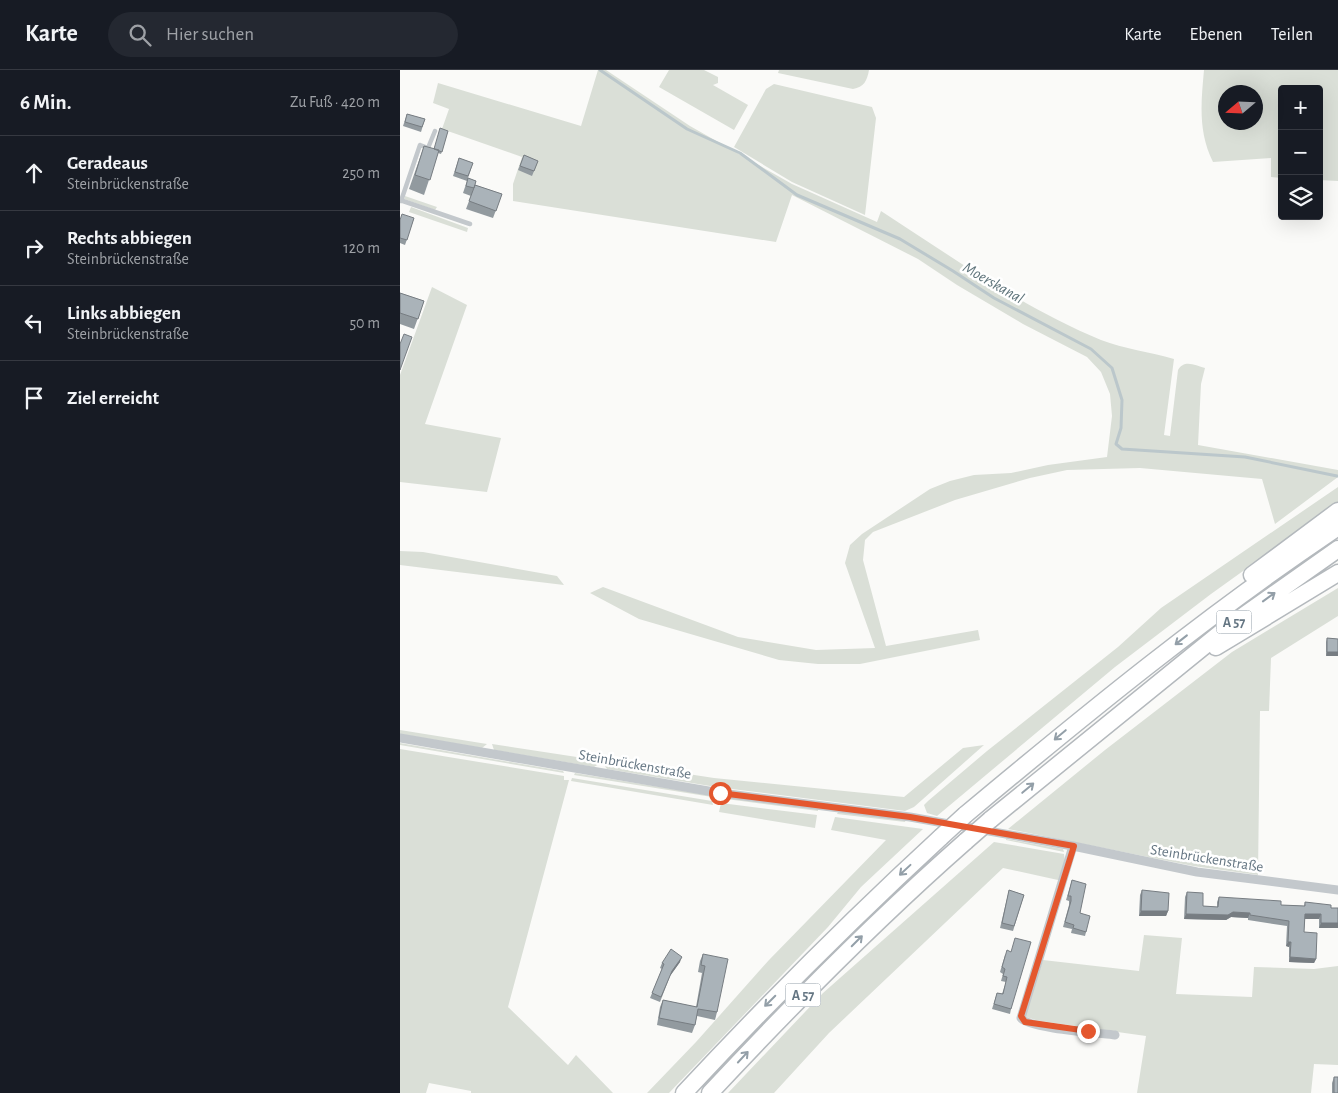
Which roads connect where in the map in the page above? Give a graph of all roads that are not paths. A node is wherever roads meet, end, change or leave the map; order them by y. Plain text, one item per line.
1 (435, 131) dead end
2 (400, 200) edge
3 (470, 224) dead end
4 (1338, 511) edge
5 (1338, 527) edge
6 (1338, 549) edge
7 (1338, 573) edge
8 (1220, 610) junction
9 (1134, 702) junction
10 (400, 738) edge
11 (1074, 846) junction
12 (1338, 890) edge
13 (1115, 1035) dead end
14 (684, 1093) edge
15 (710, 1093) edge

1 - 2 lane
2 - 3 lane
4 - 8 highway
5 - 8 highway, A 57
9 -> 6 highway, A 57
7 - 9 highway
8 -> 14 highway, A 57, bridge
15 -> 9 highway, A 57, bridge
10 - 11 street, Steinbrückenstraße
11 - 12 street, Steinbrückenstraße
11 - 13 street

